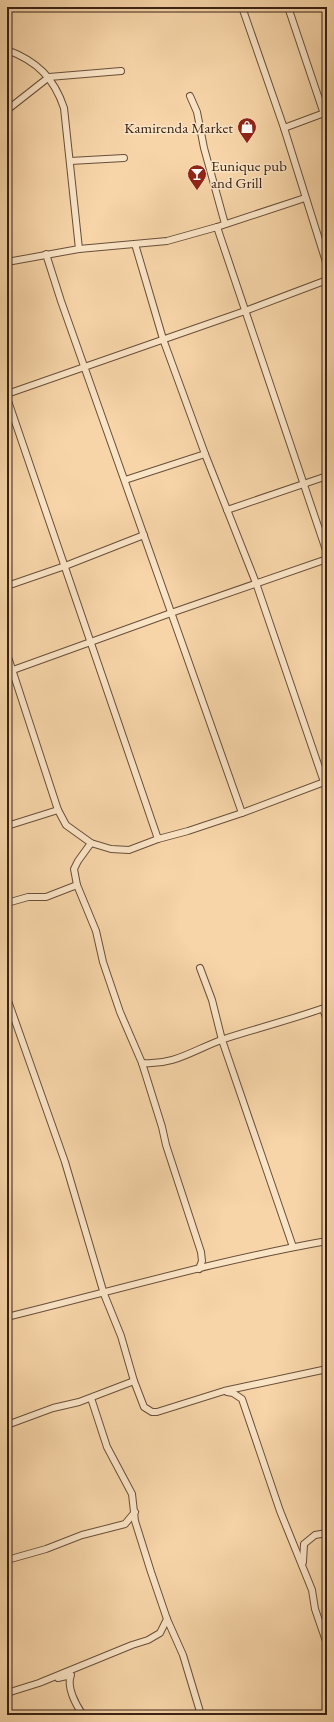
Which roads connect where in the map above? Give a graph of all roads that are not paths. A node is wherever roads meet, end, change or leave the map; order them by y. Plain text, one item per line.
1 (242, 7) edge
2 (288, 7) edge
3 (7, 50) edge
4 (121, 71) dead end
5 (49, 77) junction
6 (190, 96) dead end
7 (7, 110) edge
8 (325, 113) edge
9 (284, 128) junction
10 (124, 158) dead end
11 (70, 161) junction
12 (305, 198) junction
13 (225, 224) junction
14 (217, 227) junction
15 (135, 244) junction
16 (79, 249) junction
17 (46, 254) junction
18 (7, 262) edge
19 (327, 265) edge
20 (327, 280) edge
21 (245, 311) junction
22 (164, 338) junction
23 (85, 366) junction
24 (7, 394) edge
25 (7, 398) edge
26 (205, 454) junction
27 (327, 476) edge
28 (125, 480) junction
29 (304, 484) junction
30 (227, 510) junction
31 (144, 535) junction
32 (327, 553) edge
33 (327, 558) edge
34 (65, 566) junction
35 (256, 583) junction
36 (7, 586) edge
37 (171, 613) junction
38 (90, 642) junction
39 (7, 654) edge
40 (13, 670) junction
41 (325, 782) edge
42 (58, 810) junction
43 (242, 813) junction
44 (7, 826) edge
45 (158, 839) junction
46 (91, 843) junction
47 (77, 885) junction
48 (7, 903) edge
49 (200, 968) dead end
50 (7, 998) edge
51 (325, 1008) edge
52 (327, 1020) edge
53 (222, 1040) junction
54 (142, 1064) junction
55 (327, 1241) edge
56 (293, 1247) junction
57 (199, 1269) junction
58 (104, 1294) junction
59 (7, 1317) edge
60 (327, 1370) edge
61 (134, 1381) junction
62 (224, 1391) junction
63 (91, 1398) junction
64 (7, 1425) edge
65 (135, 1512) junction
66 (327, 1533) edge
67 (7, 1560) edge
68 (303, 1564) junction
69 (167, 1620) junction
70 (327, 1644) edge
71 (39, 1683) junction
72 (7, 1693) edge
73 (83, 1715) edge
74 (201, 1715) edge

1 - 9 street
2 - 8 street
3 - 5 street
4 - 5 street
5 - 7 street
5 - 11 street
6 - 13 street
8 - 9 street
9 - 12 street
10 - 11 street
11 - 16 street
12 - 13 street
12 - 19 street
13 - 14 street
14 - 15 street
14 - 21 street
15 - 16 street
15 - 22 street
16 - 17 street
17 - 18 street
17 - 23 street
20 - 21 street
21 - 22 street
21 - 29 street
22 - 23 street
22 - 26 street
23 - 24 street
23 - 28 street
25 - 34 street
26 - 28 street
26 - 30 street
27 - 29 street
28 - 31 street
29 - 30 street
29 - 32 street
30 - 35 street
31 - 34 street
31 - 37 street
33 - 35 street
34 - 36 street
34 - 38 street
35 - 37 street
35 - 41 street
37 - 38 street
37 - 43 street
38 - 40 street
38 - 45 street
39 - 40 street
40 - 42 street
41 - 43 street
42 - 44 street
42 - 46 street
43 - 45 street
45 - 46 street
46 - 47 street
47 - 48 street
47 - 54 street
49 - 53 street
50 - 58 street
51 - 52 street
51 - 53 street
53 - 54 street
53 - 56 street
54 - 57 street
55 - 56 street
56 - 57 street
57 - 58 street
58 - 59 street
58 - 61 street
60 - 62 street
61 - 62 street
61 - 63 street
62 - 68 street
63 - 64 street
63 - 65 street
65 - 67 street
65 - 69 street
66 - 68 street
68 - 70 street
69 - 71 street
69 - 74 street
71 - 72 street
71 - 73 street

